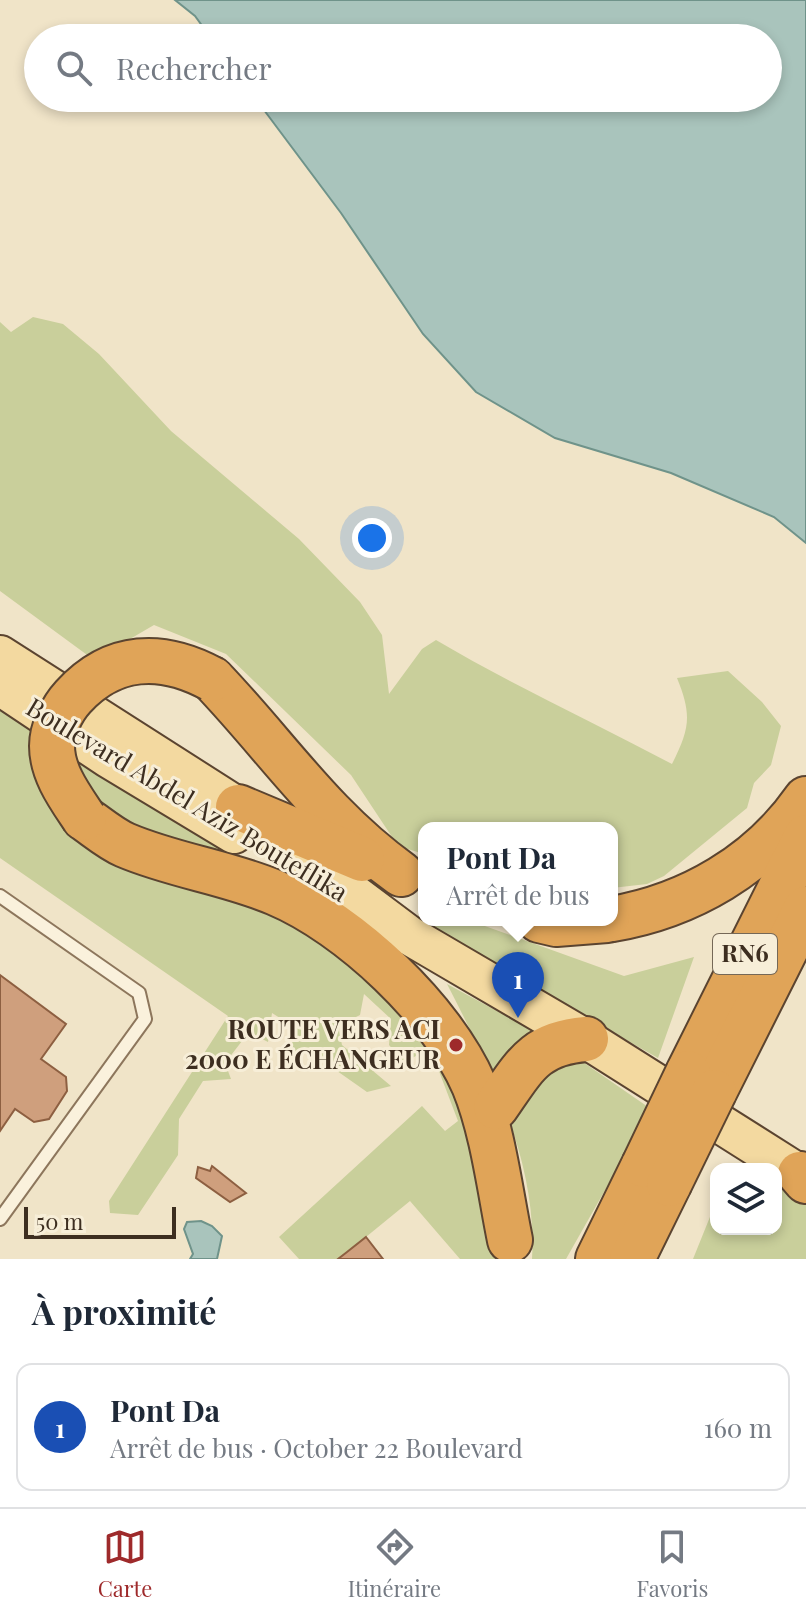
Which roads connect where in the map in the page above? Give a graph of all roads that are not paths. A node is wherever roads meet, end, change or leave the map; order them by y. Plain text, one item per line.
1 (0, 655) edge
2 (0, 686) edge
3 (806, 799) edge
4 (238, 807) junction
5 (806, 837) edge
6 (287, 867) junction
7 (412, 878) edge
8 (0, 896) edge
9 (806, 909) edge
10 (376, 912) junction
11 (618, 918) edge
12 (586, 1039) junction
13 (701, 1083) junction
14 (496, 1107) junction
15 (804, 1178) edge
16 (660, 1180) junction
17 (0, 1219) edge
18 (509, 1249) edge
19 (598, 1259) edge
20 (632, 1259) edge
21 (647, 1259) edge

1 - 4 main road, Boulevard Abdel Aziz Bouteflika
2 - 6 main road, Boulevard Abdel Aziz Bouteflika
3 - 11 highway
4 - 7 highway
4 - 10 main road, Boulevard Abdel Aziz Bouteflika
5 - 13 highway, RN6
6 - 10 main road, Boulevard Abdel Aziz Bouteflika
6 - 14 highway
7 - 18 highway, bridge
8 - 17 lane
9 - 13 highway, RN6
10 - 12 main road
12 - 14 highway
12 - 15 main road
13 - 16 highway, RN6, bridge
14 - 18 highway
16 - 19 highway, RN6
16 - 20 highway, RN6
16 - 21 highway

